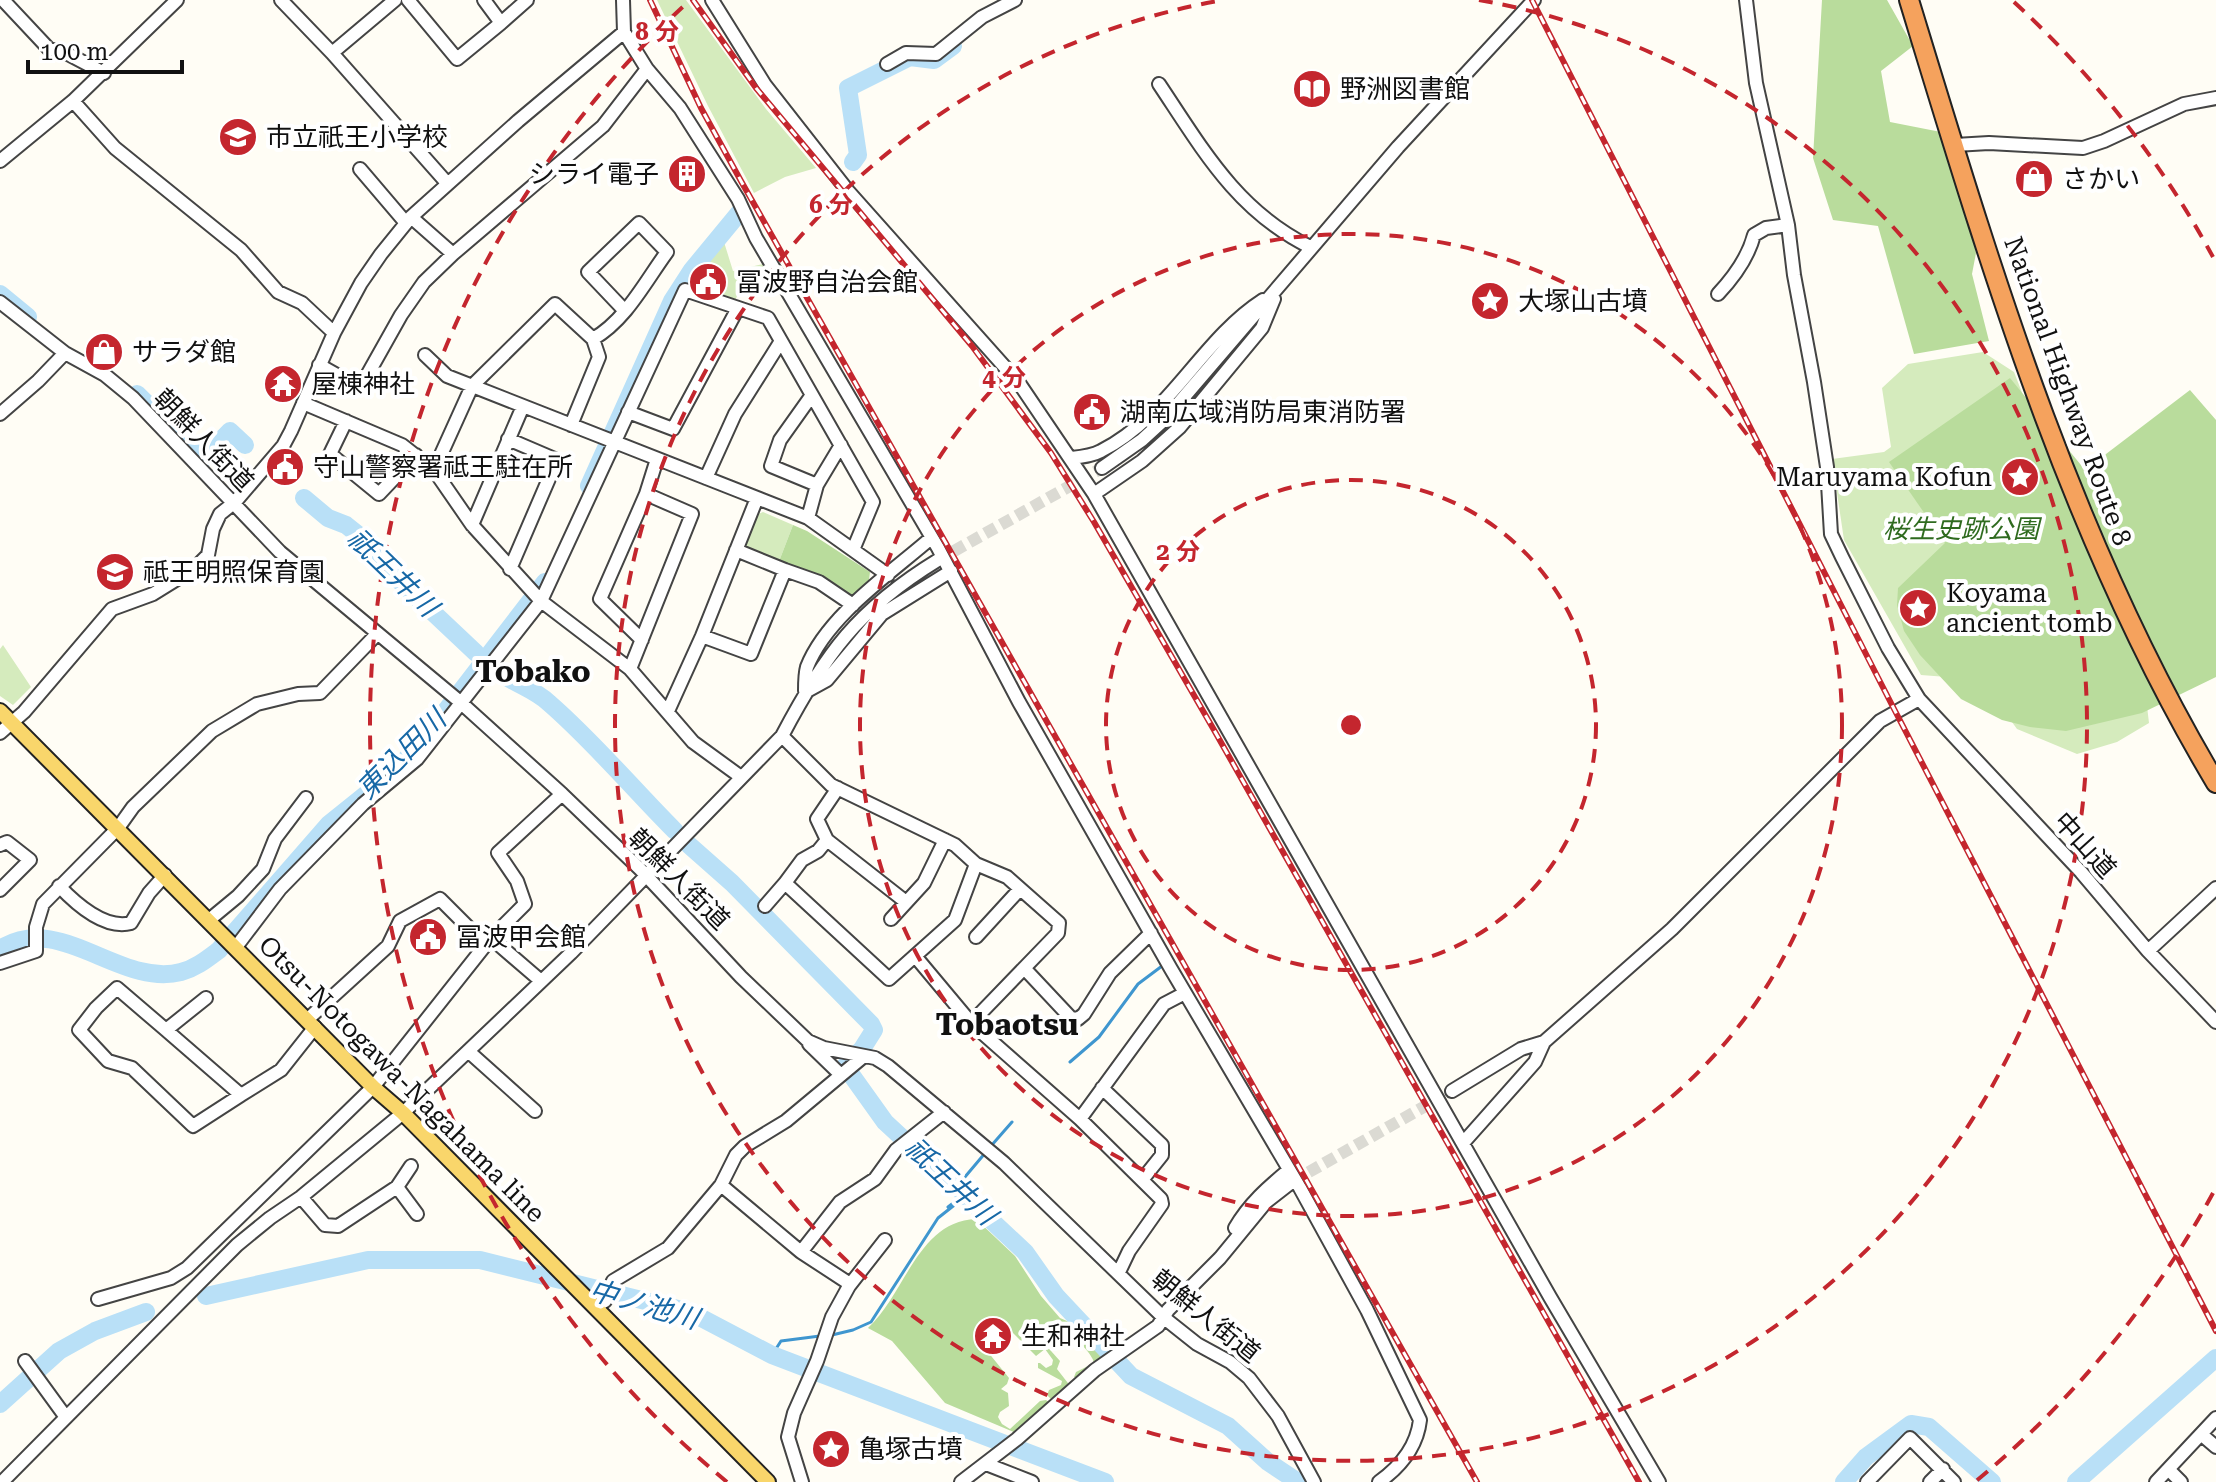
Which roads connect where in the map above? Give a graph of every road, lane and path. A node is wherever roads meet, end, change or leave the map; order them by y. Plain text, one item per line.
1 (3, 0) edge
2 (177, 0) edge
3 (281, 0) edge
4 (395, 0) edge
5 (408, 0) edge
6 (484, 0) edge
7 (527, 0) edge
8 (623, 0) edge
9 (712, 0) edge
10 (1015, 0) edge
11 (1511, 0) edge
12 (1746, 0) edge
13 (1900, 0) edge
14 (1912, 0) edge
15 (1529, 5) edge
16 (501, 23) junction
17 (1918, 28) junction
18 (624, 32) junction
19 (332, 53) junction
20 (887, 64) dead end
21 (647, 69) junction
22 (104, 73) junction
23 (1159, 84) dead end
24 (2216, 98) edge
25 (73, 101) junction
26 (1955, 145) junction
27 (0, 161) edge
28 (360, 169) dead end
29 (447, 183) junction
30 (408, 220) junction
31 (1788, 225) junction
32 (1310, 247) junction
33 (453, 254) junction
34 (1276, 292) junction
35 (1718, 294) dead end
36 (0, 302) edge
37 (738, 308) junction
38 (625, 311) junction
39 (334, 333) junction
40 (593, 339) junction
41 (781, 341) junction
42 (65, 353) junction
43 (425, 355) dead end
44 (319, 365) junction
45 (472, 386) junction
46 (812, 395) junction
47 (303, 403) junction
48 (523, 406) junction
49 (628, 412) junction
50 (0, 414) edge
51 (346, 421) junction
52 (577, 427) junction
53 (508, 439) junction
54 (614, 442) junction
55 (841, 445) junction
56 (416, 455) junction
57 (1071, 458) junction
58 (657, 459) junction
59 (1102, 468) tunnel mouth
60 (434, 470) junction
61 (706, 478) junction
62 (817, 485) junction
63 (646, 494) junction
64 (1094, 494) junction
65 (757, 498) junction
66 (235, 502) junction
67 (808, 518) junction
68 (472, 525) junction
69 (931, 538) junction
70 (736, 550) junction
71 (853, 550) junction
72 (938, 560) tunnel mouth
73 (510, 569) junction
74 (785, 570) junction
75 (951, 571) junction
76 (888, 575) junction
77 (541, 601) junction
78 (853, 605) junction
79 (377, 634) junction
80 (702, 636) junction
81 (642, 640) junction
82 (630, 669) junction
83 (805, 692) junction
84 (456, 699) junction
85 (1919, 699) junction
86 (0, 711) edge
87 (668, 711) junction
88 (12, 722) junction
89 (0, 733) edge
90 (782, 736) junction
91 (741, 777) junction
92 (2216, 783) edge
93 (838, 788) junction
94 (562, 794) junction
95 (306, 798) dead end
96 (118, 828) junction
97 (827, 840) junction
98 (945, 840) junction
99 (0, 845) edge
100 (976, 864) junction
101 (165, 875) junction
102 (645, 876) junction
103 (785, 883) junction
104 (59, 886) junction
105 (2216, 888) edge
106 (1020, 889) junction
107 (0, 890) edge
108 (906, 902) junction
109 (765, 906) dead end
110 (891, 919) dead end
111 (214, 925) junction
112 (1151, 933) junction
113 (976, 937) dead end
114 (488, 941) junction
115 (235, 945) junction
116 (2148, 951) junction
117 (915, 956) junction
118 (0, 963) edge
119 (1024, 968) junction
120 (541, 981) junction
121 (1185, 993) junction
122 (206, 998) dead end
123 (2216, 1022) edge
124 (311, 1023) junction
125 (971, 1023) junction
126 (166, 1030) junction
127 (808, 1041) junction
128 (1544, 1042) junction
129 (468, 1051) junction
130 (859, 1054) junction
131 (845, 1072) junction
132 (373, 1087) junction
133 (1102, 1088) junction
134 (1452, 1091) tunnel mouth
135 (241, 1095) junction
136 (535, 1111) dead end
137 (944, 1112) junction
138 (403, 1113) junction
139 (1080, 1119) junction
140 (1463, 1143) junction
141 (411, 1166) dead end
142 (1291, 1176) junction
143 (1142, 1180) junction
144 (721, 1185) junction
145 (397, 1187) junction
146 (301, 1197) junction
147 (417, 1214) dead end
148 (885, 1240) dead end
149 (801, 1252) junction
150 (1119, 1272) junction
151 (850, 1284) junction
152 (98, 1299) dead end
153 (597, 1302) junction
154 (1163, 1317) junction
155 (25, 1361) dead end
156 (65, 1416) junction
157 (2216, 1418) edge
158 (2202, 1435) junction
159 (2216, 1447) edge
160 (990, 1461) junction
161 (1943, 1469) junction
162 (2169, 1470) junction
163 (2, 1482) edge
164 (768, 1482) edge
165 (802, 1482) edge
166 (961, 1482) edge
167 (1004, 1482) edge
168 (1032, 1482) edge
169 (1314, 1482) edge
170 (1379, 1482) edge
171 (1659, 1482) edge
172 (1867, 1482) edge
173 (1930, 1482) edge
174 (1954, 1482) edge
175 (2156, 1482) edge
176 (2181, 1482) edge

1 - 22 street
2 - 22 street
3 - 19 street
4 - 19 street
5 - 16 street
6 - 16 street
7 - 16 street
8 - 18 street
9 - 57 street
10 - 20 street
11 - 15 street
12 - 31 street, 中山道
13 - 17 highway
14 - 17 highway, National Highway Route 8
15 - 32 street
17 - 26 highway, National Highway Route 8
18 - 21 street
18 - 29 street
19 - 29 street
21 - 33 street
21 - 69 street
22 - 25 street
23 - 32 street
24 - 26 street
25 - 27 street
25 - 39 street
26 - 92 highway, National Highway Route 8
28 - 30 street
29 - 30 street
30 - 33 street
30 - 39 street
31 - 35 street
31 - 85 street, 中山道
32 - 34 street
33 - 44 street
34 - 57 street
34 - 59 street
34 - 64 street
36 - 42 street, 朝鮮人街道
37 - 41 street
37 - 49 street
37 - 49 street
38 - 38 street
38 - 40 street
39 - 44 street
40 - 45 street
40 - 52 street
41 - 46 street
41 - 61 street
42 - 50 street
42 - 66 street, 朝鮮人街道
43 - 45 street
44 - 47 street
45 - 48 street
45 - 60 street
46 - 55 street
46 - 62 street
47 - 51 street
47 - 66 street
48 - 52 street
48 - 53 street
49 - 54 street
51 - 56 street
51 - 56 street
52 - 54 street
53 - 68 street
53 - 73 street
54 - 58 street
54 - 77 street
55 - 62 street
55 - 71 street
56 - 60 street
57 - 64 street
58 - 61 street
58 - 63 street
60 - 68 street
61 - 65 street
62 - 67 street
63 - 81 street
63 - 81 street
64 - 140 street
65 - 67 street
65 - 70 street
66 - 79 street, 朝鮮人街道
66 - 88 street
67 - 71 street
68 - 73 street
69 - 75 street
69 - 76 street
70 - 74 street
70 - 80 street
71 - 76 street
72 - 83 street
73 - 77 street
74 - 78 street
74 - 80 street
75 - 83 street
75 - 112 street
76 - 78 street
77 - 82 street
77 - 84 street
78 - 83 street
79 - 84 street, 朝鮮人街道
79 - 96 street
80 - 87 street
81 - 82 street
82 - 87 street
83 - 90 street
84 - 94 street, 朝鮮人街道
84 - 115 street
85 - 116 street, 中山道
85 - 128 street
86 - 88 main road, Otsu-Notogawa-Nagahama line
87 - 91 street
88 - 89 street
88 - 96 main road, Otsu-Notogawa-Nagahama line
90 - 91 street
90 - 93 street
91 - 102 street
93 - 97 street
93 - 98 street
94 - 102 street, 朝鮮人街道
94 - 114 street
95 - 111 street
96 - 101 main road, Otsu-Notogawa-Nagahama line
96 - 104 street
97 - 103 street
97 - 108 street
98 - 100 street
98 - 108 street
99 - 107 street
100 - 106 street
100 - 117 street
101 - 104 street
101 - 111 main road, Otsu-Notogawa-Nagahama line
102 - 120 street
102 - 127 street, 朝鮮人街道
103 - 109 street
103 - 117 street
104 - 118 street
105 - 116 street
106 - 113 street
106 - 119 street
108 - 110 street
111 - 115 main road, Otsu-Notogawa-Nagahama line
112 - 119 street
112 - 121 street
114 - 120 street
114 - 124 street
114 - 132 street
115 - 124 main road, Otsu-Notogawa-Nagahama line
116 - 123 street, 中山道
117 - 125 street
119 - 125 street
120 - 129 street
121 - 133 street
121 - 142 street
122 - 126 street
124 - 132 main road, Otsu-Notogawa-Nagahama line
124 - 135 street
125 - 139 street
126 - 135 street
126 - 135 street
127 - 130 street, 朝鮮人街道
127 - 131 street
128 - 134 street
128 - 140 street
129 - 136 street
129 - 138 street
130 - 131 street
130 - 137 street, 朝鮮人街道
131 - 144 street
132 - 138 main road, Otsu-Notogawa-Nagahama line
132 - 152 street
133 - 139 street
133 - 143 street
137 - 149 street
137 - 150 street, 朝鮮人街道
138 - 146 street
138 - 153 main road, Otsu-Notogawa-Nagahama line
139 - 143 street
140 - 171 street
141 - 145 street
142 - 154 street
142 - 170 street
143 - 150 street
144 - 149 street
144 - 153 street
145 - 146 street
145 - 147 street
146 - 156 street
148 - 151 street
149 - 151 street
150 - 154 street, 朝鮮人街道
151 - 165 street
153 - 164 main road, Otsu-Notogawa-Nagahama line
154 - 160 street
154 - 169 street, 朝鮮人街道
155 - 156 street
156 - 163 street
157 - 158 street
158 - 159 street
158 - 162 street
160 - 166 street
160 - 167 street
160 - 168 street
161 - 172 street
161 - 173 street
161 - 174 street
162 - 175 street
162 - 176 street

